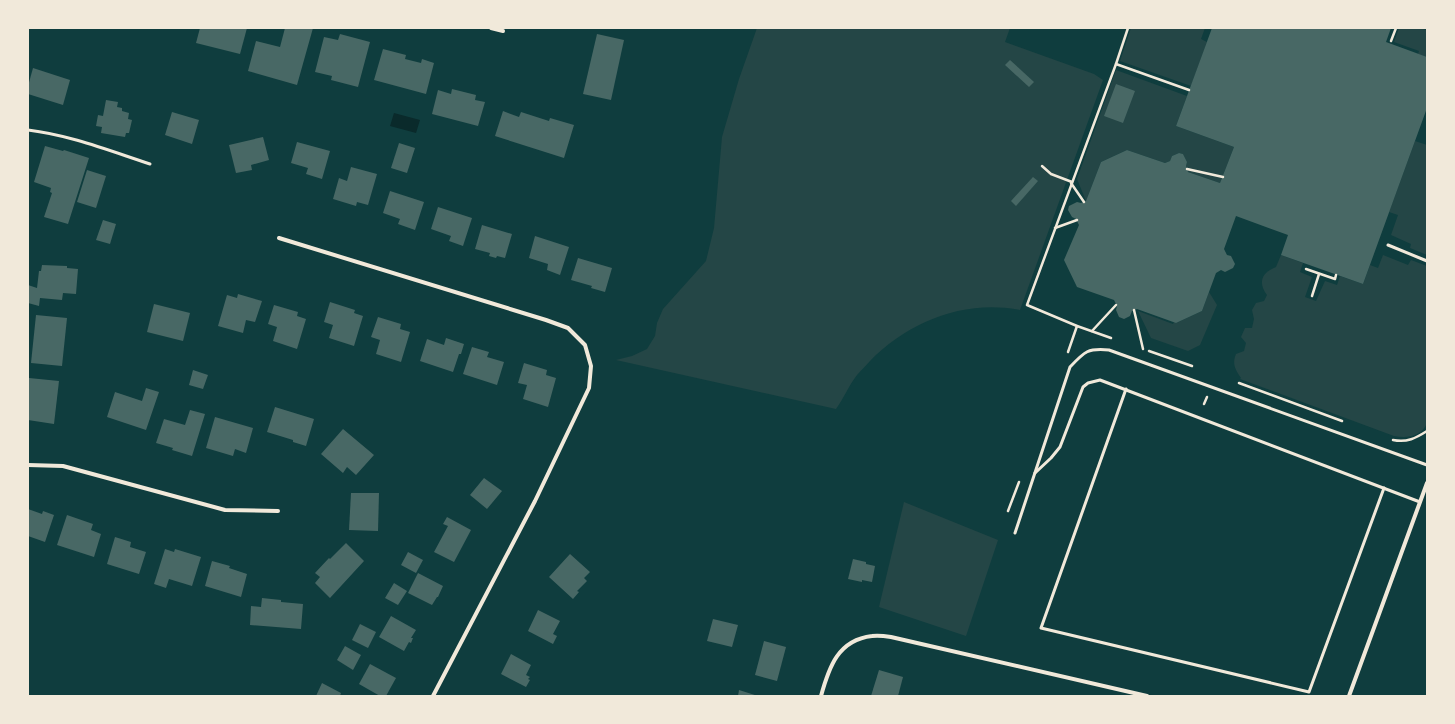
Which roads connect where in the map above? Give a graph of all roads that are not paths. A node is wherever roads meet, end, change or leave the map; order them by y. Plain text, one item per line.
1 (491, 28) edge
2 (503, 31) dead end
3 (28, 130) edge
4 (150, 164) dead end
5 (278, 238) dead end
6 (1388, 245) dead end
7 (1427, 261) edge
8 (1126, 389) junction
9 (28, 465) edge
10 (1427, 465) edge
11 (1034, 473) junction
12 (1427, 484) edge
13 (1384, 488) junction
14 (1420, 502) junction
15 (278, 512) dead end
16 (1014, 532) dead end
17 (433, 696) edge
18 (821, 696) edge
19 (1147, 696) edge
20 (1350, 696) edge

1 - 2 street
3 - 4 lane
5 - 17 street
6 - 7 lane
8 - 11 lane
8 - 13 lane
8 - 13 lane
9 - 15 street
10 - 11 lane
11 - 16 lane
12 - 14 street
13 - 14 lane
14 - 20 street
18 - 19 street

